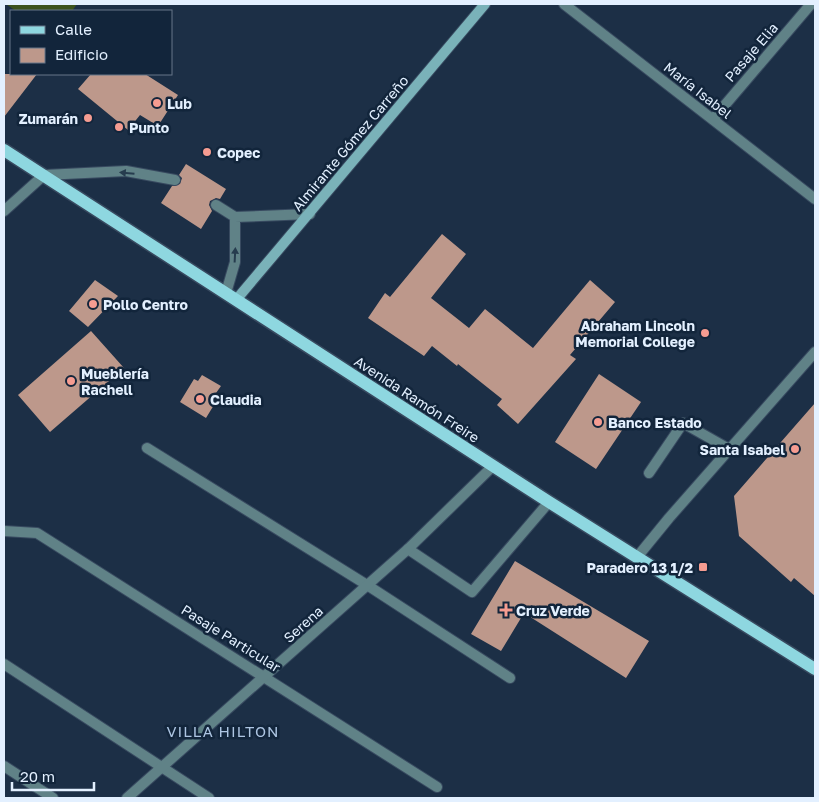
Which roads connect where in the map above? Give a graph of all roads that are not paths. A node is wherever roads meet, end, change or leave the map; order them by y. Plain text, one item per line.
1 (485, 4) edge
2 (564, 4) edge
3 (811, 4) edge
4 (713, 120) junction
5 (4, 150) edge
6 (44, 175) junction
7 (176, 180) dead end
8 (815, 199) edge
9 (216, 205) dead end
10 (4, 211) edge
11 (310, 214) junction
12 (235, 217) junction
13 (231, 296) junction
14 (815, 352) edge
15 (148, 448) dead end
16 (730, 449) junction
17 (493, 466) junction
18 (649, 473) dead end
19 (549, 502) junction
20 (4, 531) edge
21 (408, 549) junction
22 (638, 556) junction
23 (367, 585) junction
24 (4, 664) edge
25 (815, 669) edge
26 (265, 676) junction
27 (510, 678) dead end
28 (4, 766) edge
29 (161, 768) junction
30 (437, 787) dead end
31 (52, 798) edge
32 (128, 798) edge
33 (209, 798) edge

1 - 11 main road, Almirante Gómez Carreño
2 - 4 street, María Isabel
3 - 4 street, Pasaje Elia
4 - 8 street, María Isabel
5 - 6 main road, Avenida Ramón Freire
7 -> 6 street
6 - 10 street
6 - 13 main road, Avenida Ramón Freire
9 - 12 street
11 - 12 street
11 - 13 main road, Almirante Gómez Carreño
13 -> 12 street
13 - 17 main road, Avenida Ramón Freire
14 - 16 street
15 - 23 street
16 - 18 street
16 - 22 street
17 - 19 main road, Avenida Ramón Freire
17 - 21 street, Serena
19 - 21 street
19 - 22 main road, Avenida Ramón Freire
20 - 26 street, Pasaje Particular
21 - 23 street, Serena
22 - 25 main road, Avenida Ramón Freire
23 - 26 street, Serena
23 - 27 street
24 - 29 street
26 - 29 street, Serena
26 - 30 street, Pasaje Particular
28 - 31 street
29 - 32 street, Serena
29 - 33 street

